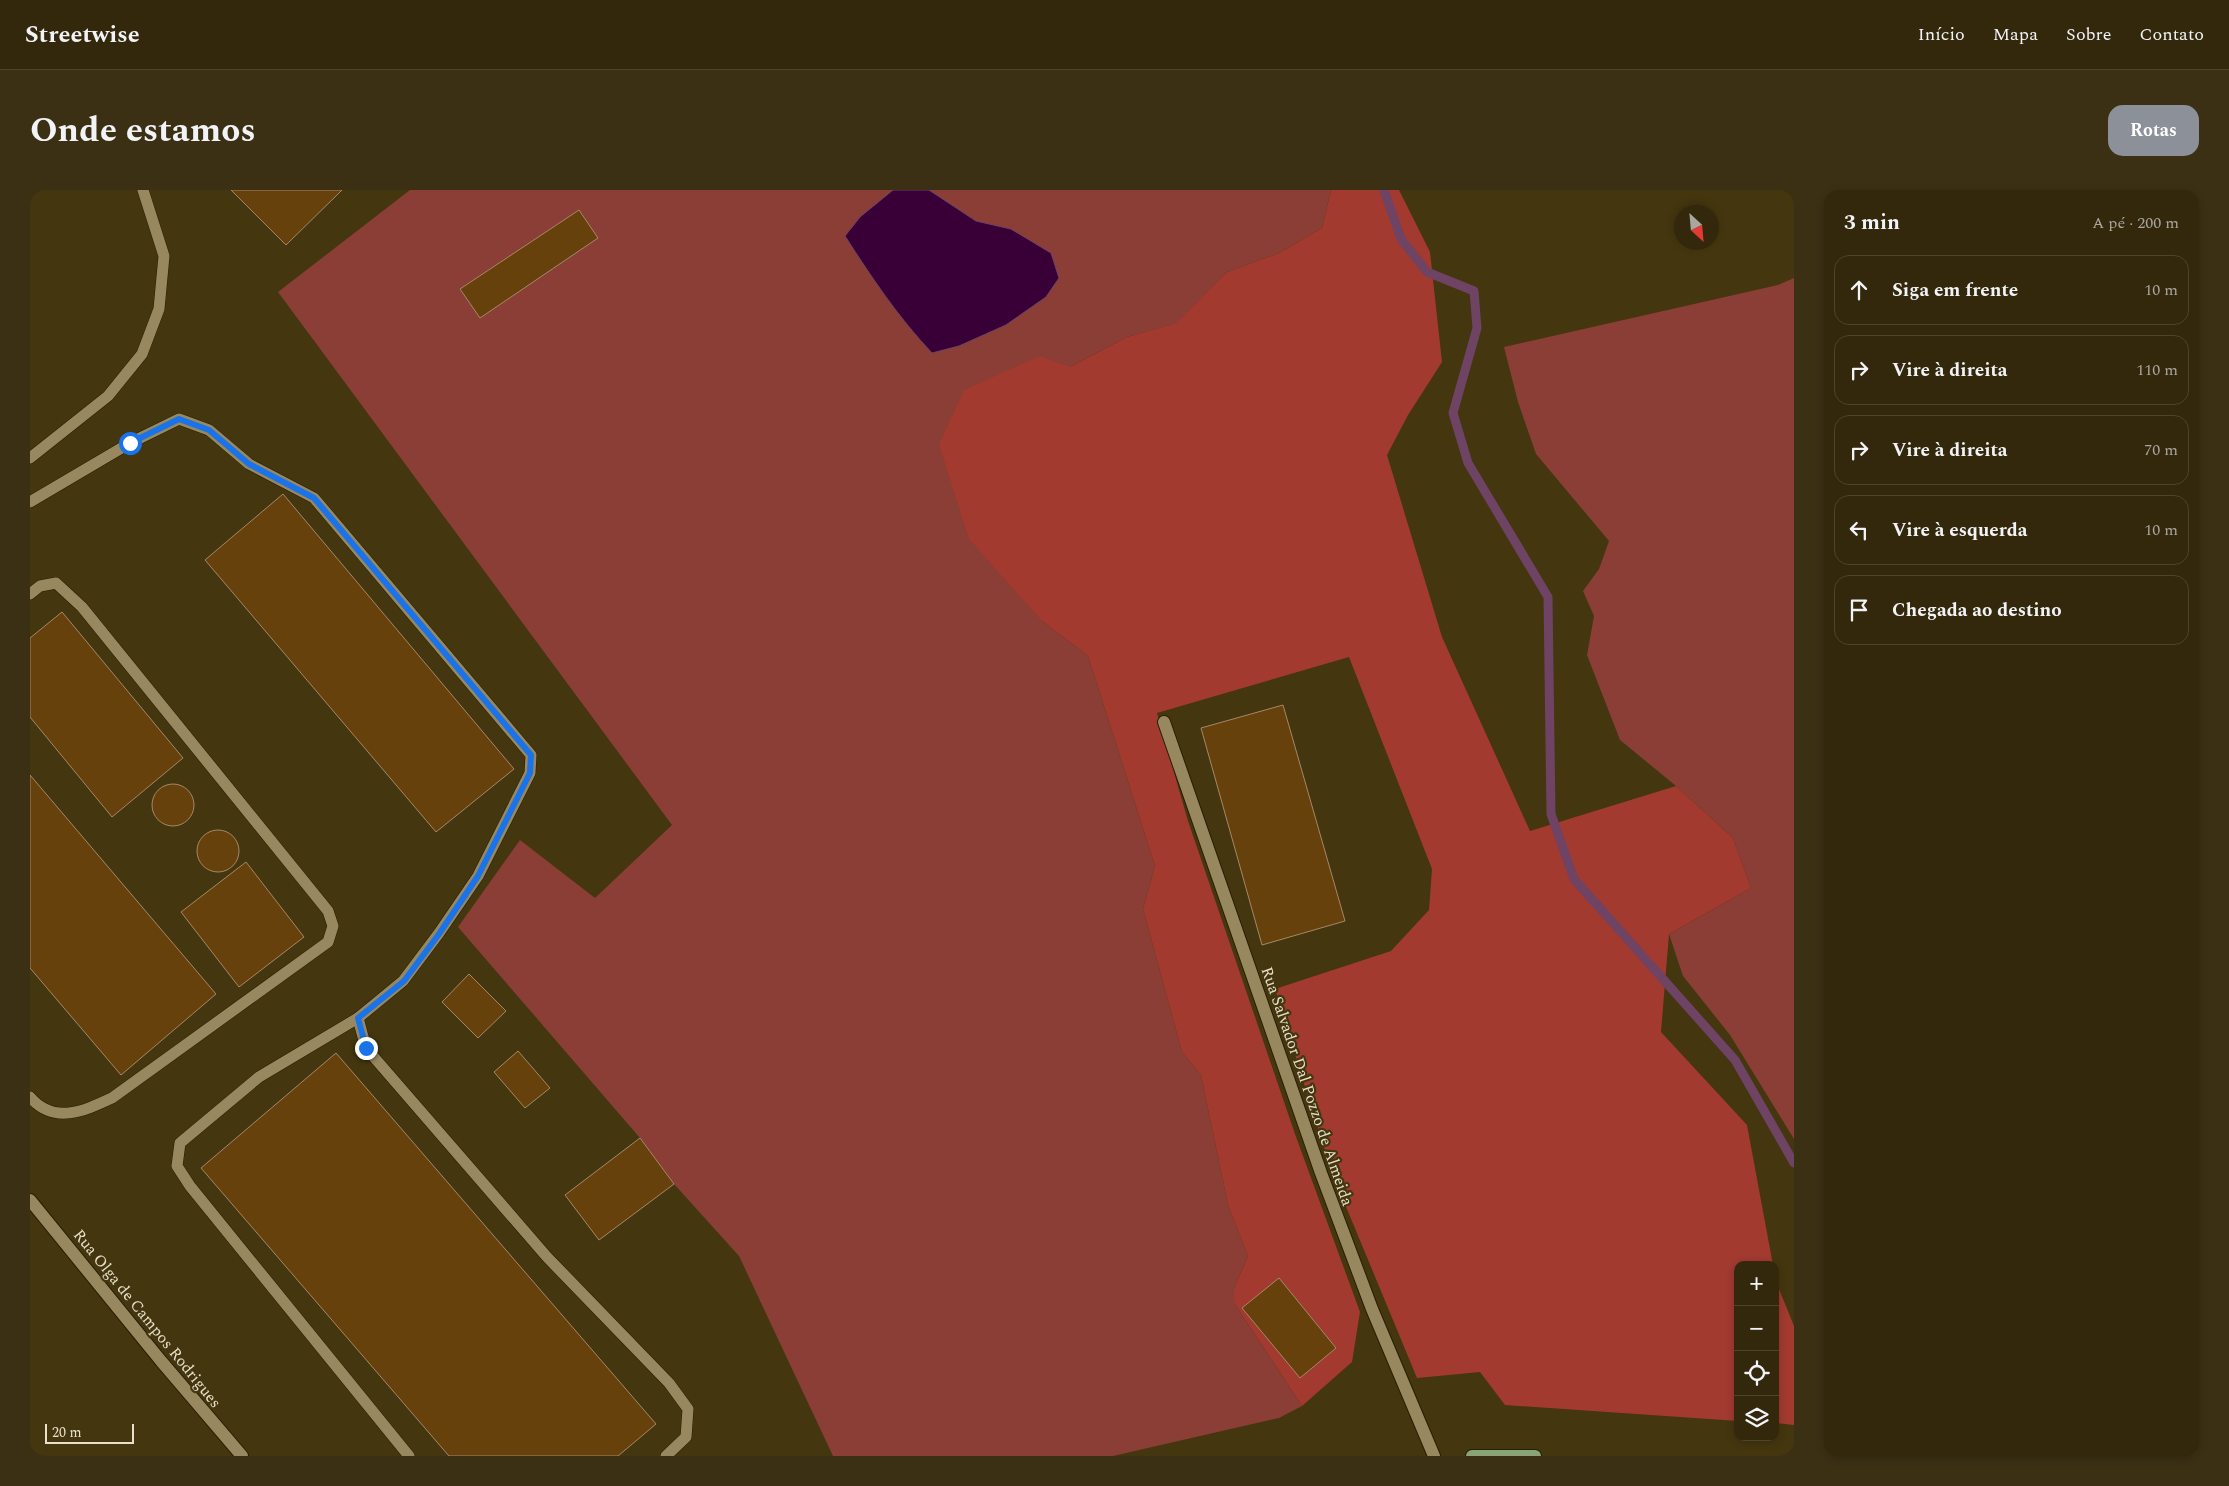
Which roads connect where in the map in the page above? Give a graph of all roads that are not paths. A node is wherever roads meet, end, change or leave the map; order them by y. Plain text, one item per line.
1 (143, 190) edge
2 (30, 458) edge
3 (30, 502) edge
4 (30, 594) edge
5 (1164, 722) dead end
6 (358, 1018) junction
7 (30, 1097) edge
8 (30, 1200) edge
9 (242, 1456) edge
10 (409, 1456) edge
11 (666, 1456) edge
12 (1434, 1456) edge
13 (1472, 1456) edge
14 (1535, 1456) edge

1 - 2 lane
3 - 6 lane
4 - 7 lane
5 - 12 street, Rua Salvador Dal Pozzo de Almeida
6 - 10 lane
6 - 11 lane
8 - 9 street, Rua Olga de Campos Rodrigues
13 - 14 main road

